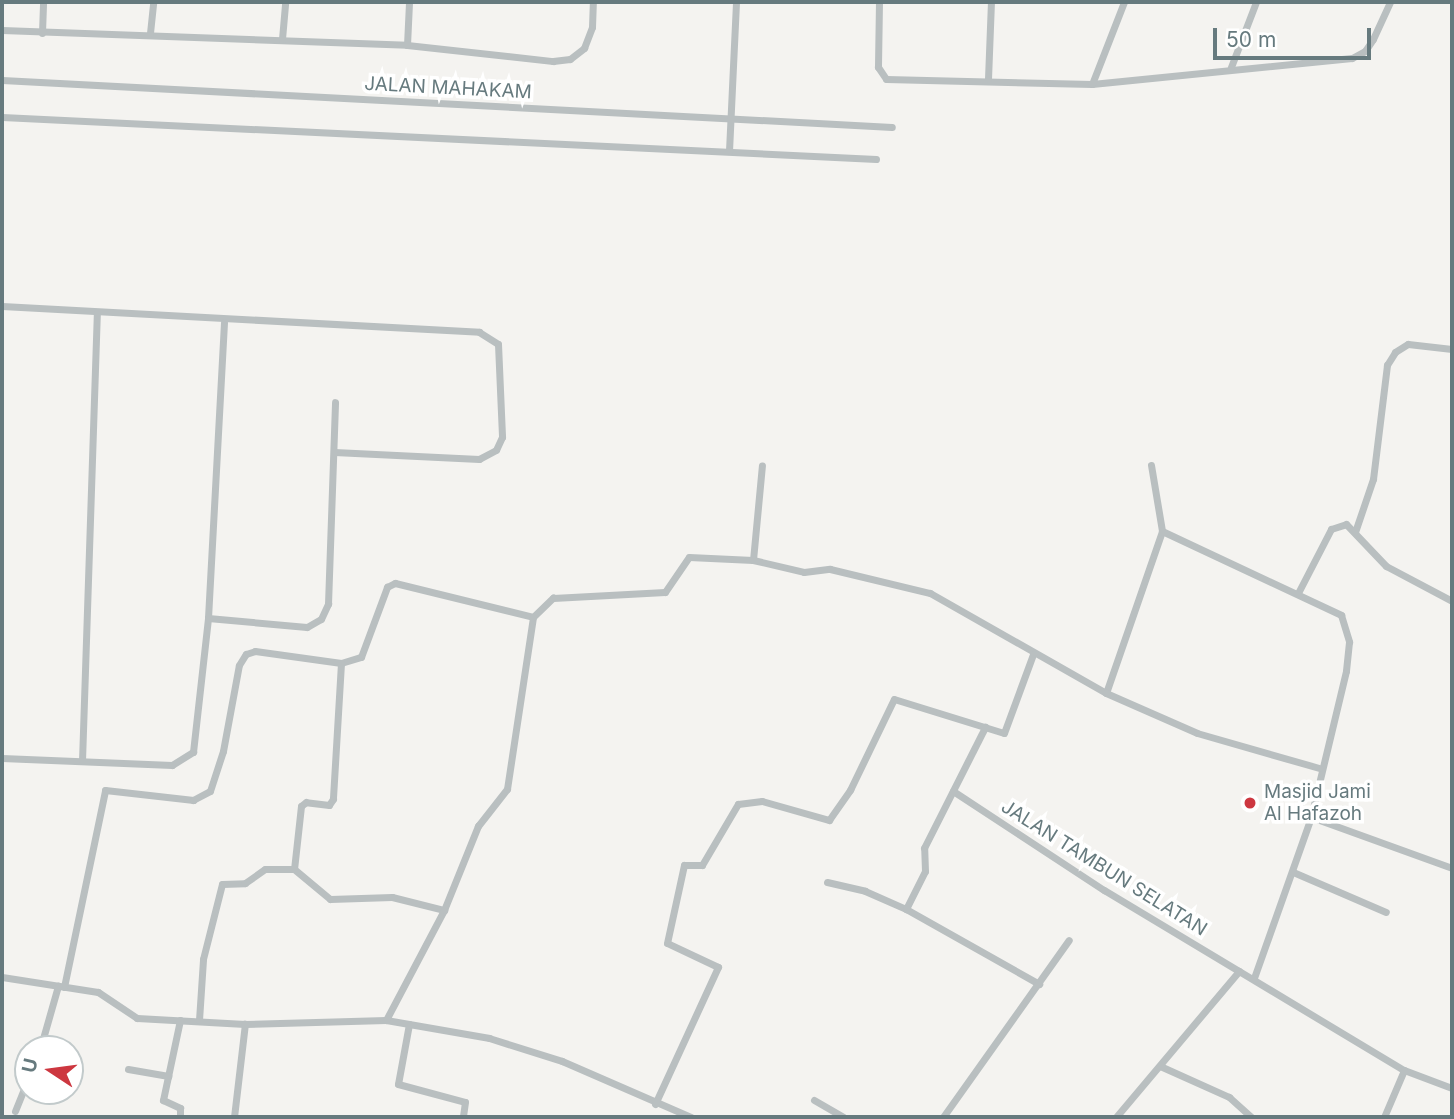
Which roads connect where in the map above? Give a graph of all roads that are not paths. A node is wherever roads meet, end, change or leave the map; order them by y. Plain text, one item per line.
1 (43, 2) edge
2 (153, 2) edge
3 (285, 2) edge
4 (410, 2) edge
5 (593, 2) edge
6 (736, 2) edge
7 (879, 2) edge
8 (991, 2) edge
9 (1124, 2) edge
10 (1256, 2) edge
11 (1390, 2) edge
12 (2, 30) edge
13 (42, 33) junction
14 (150, 33) junction
15 (282, 39) junction
16 (407, 45) junction
17 (1231, 67) junction
18 (988, 79) junction
19 (2, 80) edge
20 (1092, 84) junction
21 (2, 117) edge
22 (731, 118) junction
23 (892, 127) dead end
24 (729, 151) junction
25 (876, 159) dead end
26 (2, 306) edge
27 (97, 313) junction
28 (223, 322) junction
29 (1452, 349) edge
30 (335, 402) dead end
31 (334, 452) junction
32 (762, 465) dead end
33 (1151, 465) dead end
34 (1162, 531) junction
35 (1356, 532) junction
36 (753, 560) junction
37 (1298, 593) junction
38 (1452, 601) edge
39 (533, 617) junction
40 (208, 618) junction
41 (1033, 654) junction
42 (341, 663) junction
43 (1106, 693) junction
44 (985, 727) junction
45 (2, 758) edge
46 (82, 761) junction
47 (1319, 768) junction
48 (953, 791) junction
49 (1311, 817) junction
50 (1452, 868) edge
51 (294, 869) junction
52 (1293, 872) junction
53 (827, 882) dead end
54 (906, 909) junction
55 (444, 910) junction
56 (1386, 912) dead end
57 (1069, 940) dead end
58 (1239, 971) junction
59 (2, 977) edge
60 (1254, 978) junction
61 (1039, 984) junction
62 (61, 986) junction
63 (180, 1020) junction
64 (200, 1020) junction
65 (386, 1020) junction
66 (246, 1024) junction
67 (409, 1024) junction
68 (45, 1035) edge
69 (1160, 1066) junction
70 (128, 1069) dead end
71 (1404, 1070) junction
72 (168, 1076) junction
73 (1452, 1088) edge
74 (814, 1100) dead end
75 (17, 1105) edge
76 (659, 1106) junction
77 (15, 1111) dead end
78 (180, 1117) edge
79 (234, 1117) edge
80 (463, 1117) edge
81 (657, 1117) edge
82 (691, 1117) edge
83 (844, 1117) edge
84 (943, 1117) edge
85 (1115, 1117) edge
86 (1251, 1117) edge
87 (1384, 1117) edge

1 - 13 street
2 - 14 street
3 - 15 street
4 - 16 street
5 - 16 street
6 - 22 street
7 - 18 street
8 - 18 street
9 - 20 street
10 - 17 street
11 - 17 street
12 - 13 street
13 - 14 street
14 - 15 street
15 - 16 street
17 - 20 street
18 - 20 street
19 - 22 street, JALAN MAHAKAM
21 - 24 street
22 - 23 street, JALAN MAHAKAM
22 - 24 street
24 - 25 street
26 - 27 street
27 - 28 street
27 - 46 street
28 - 31 street
28 - 40 street
29 - 35 street
30 - 31 street
31 - 40 street
32 - 36 street
33 - 34 street
34 - 37 street
34 - 43 street
35 - 37 street
35 - 38 street
36 - 39 street
36 - 41 street
37 - 47 street
39 - 42 street
39 - 55 street
40 - 46 street
41 - 43 street
41 - 44 street
42 - 51 street
42 - 62 street
43 - 47 street
44 - 48 street
44 - 76 street
45 - 46 street
47 - 49 street
48 - 54 street
48 - 58 street, JALAN TAMBUN SELATAN
49 - 50 street
49 - 52 street
51 - 55 street
51 - 64 street
52 - 56 street
52 - 60 street
53 - 54 street
54 - 61 street
55 - 65 street
57 - 61 street
58 - 60 street, JALAN TAMBUN SELATAN
58 - 69 street
59 - 62 street
60 - 71 street, JALAN TAMBUN SELATAN
61 - 84 street
62 - 63 street
62 - 68 street
63 - 64 street
63 - 72 street
64 - 66 street
65 - 66 street
65 - 67 street
66 - 79 street
67 - 76 street
67 - 80 street
69 - 85 street
69 - 86 street
70 - 72 street
71 - 73 street, JALAN TAMBUN SELATAN
71 - 87 street
72 - 78 street
74 - 83 street
75 - 77 street
76 - 81 street
76 - 82 street

